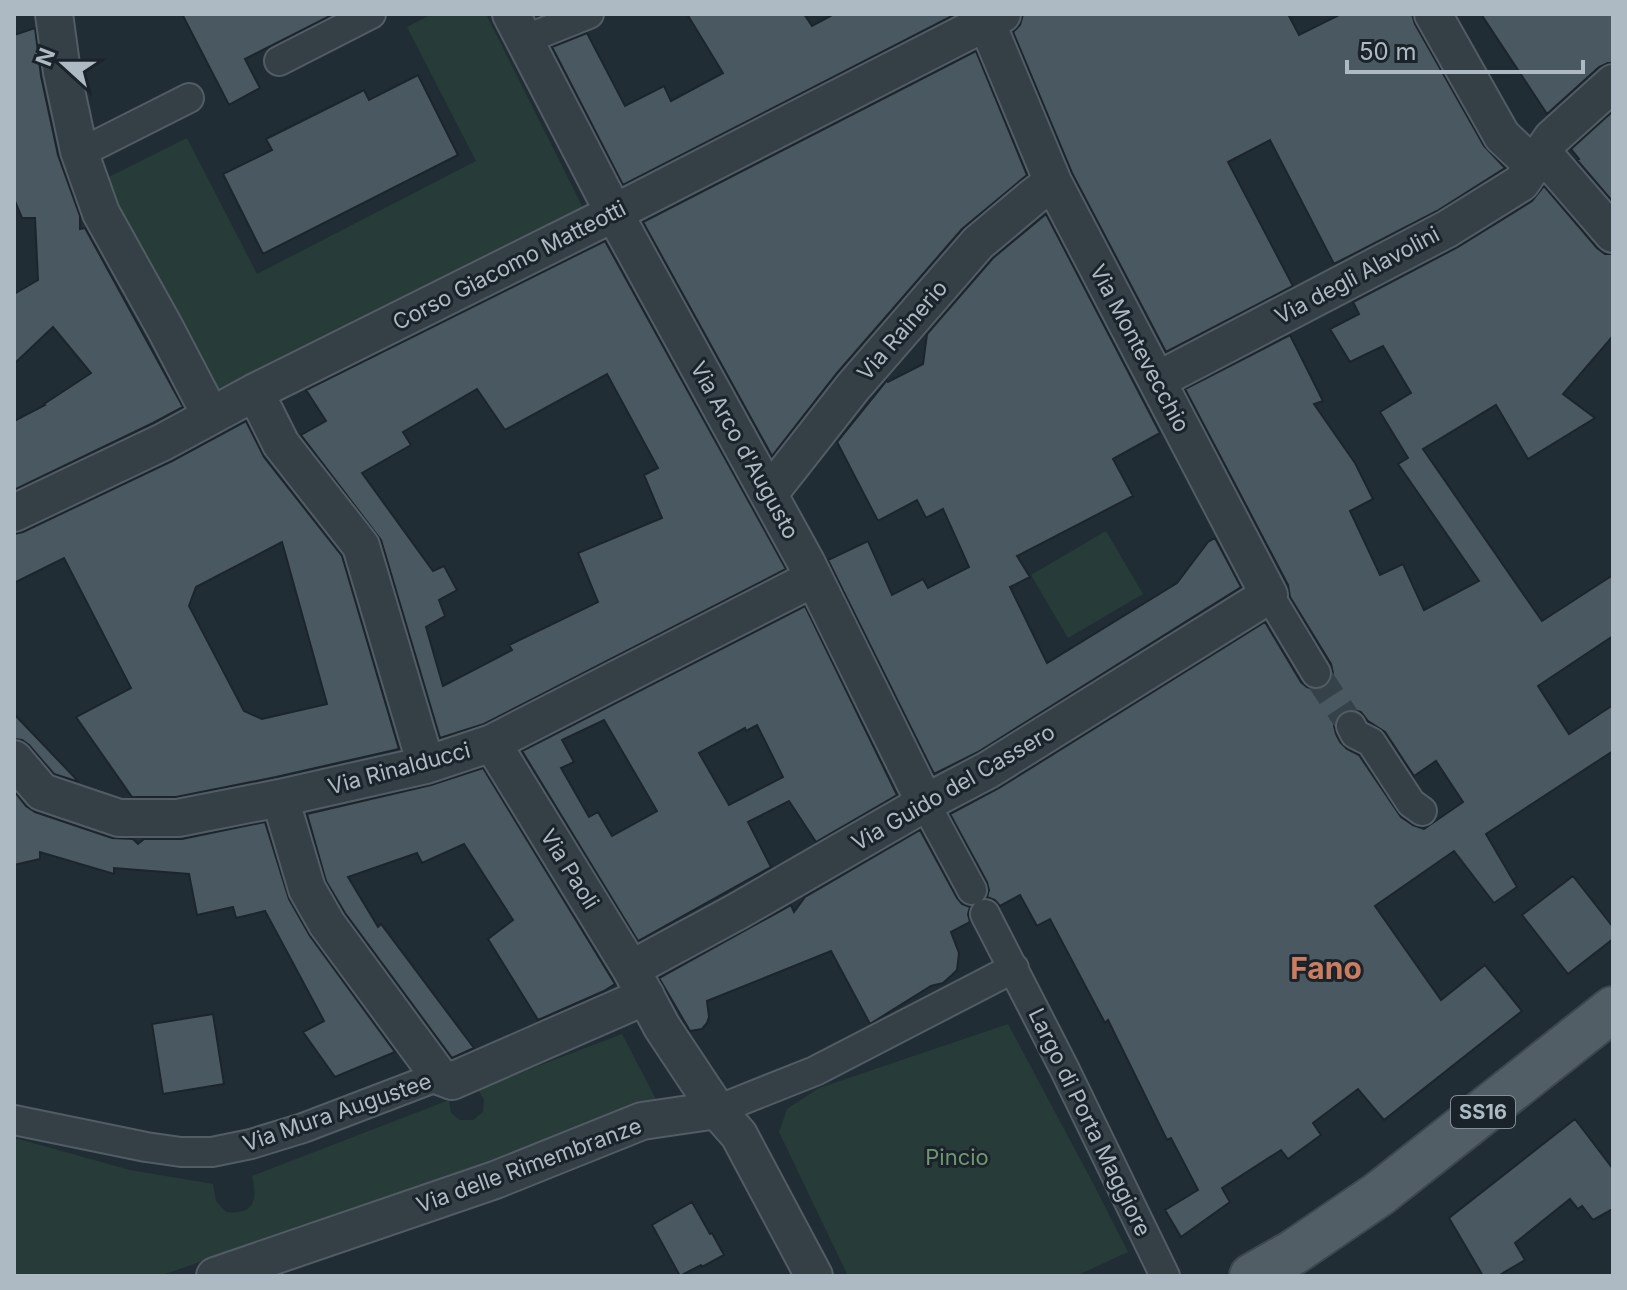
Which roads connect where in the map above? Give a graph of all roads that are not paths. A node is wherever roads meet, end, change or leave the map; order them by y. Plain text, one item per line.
1 (54, 14) edge
2 (371, 14) edge
3 (589, 14) edge
4 (1433, 14) edge
5 (991, 17) edge
6 (517, 27) edge
7 (279, 61) dead end
8 (1613, 83) edge
9 (189, 98) dead end
10 (79, 151) junction
11 (1538, 159) junction
12 (1053, 182) junction
13 (614, 213) junction
14 (1613, 234) edge
15 (1158, 380) junction
16 (255, 392) junction
17 (211, 416) junction
18 (769, 494) junction
19 (14, 513) edge
20 (814, 578) junction
21 (1269, 595) junction
22 (1316, 673) tunnel mouth
23 (1353, 730) tunnel mouth
24 (492, 743) junction
25 (14, 759) edge
26 (426, 765) junction
27 (280, 798) junction
28 (925, 803) junction
29 (1422, 811) dead end
30 (1014, 968) junction
31 (639, 983) junction
32 (1613, 1009) edge
33 (439, 1076) junction
34 (717, 1110) junction
35 (14, 1120) edge
36 (1379, 1194) junction
37 (215, 1276) edge
38 (814, 1276) edge
39 (1165, 1276) edge
40 (1252, 1276) edge
41 (1301, 1276) edge

1 - 10 street
2 - 7 street
3 - 6 street
4 - 11 street
5 - 12 street, Via Montevecchio
5 - 13 street, Corso Giacomo Matteotti
6 - 13 street, Via Arco d'Augusto
8 - 11 street, Via degli Alavolini
9 - 10 street
10 - 17 street
11 - 14 street
11 - 15 street, Via degli Alavolini
12 - 15 street, Via Montevecchio
12 - 18 street, Via Rainerio
13 - 16 street, Corso Giacomo Matteotti
13 - 18 street, Via Arco d'Augusto
15 - 21 street, Via Montevecchio
16 - 17 street, Corso Giacomo Matteotti
16 - 26 street
17 - 19 street, Corso Giacomo Matteotti
18 - 20 street, Via Arco d'Augusto
20 - 24 street, Via Rinalducci
20 - 28 street, Via Arco d'Augusto
21 - 22 street, Via Montevecchio
21 - 28 street, Via Guido del Cassero
23 - 29 street
24 - 26 street, Via Rinalducci
24 - 31 street, Via Paoli
25 - 27 street, Via Rinalducci
26 - 27 street, Via Rinalducci
27 - 33 street
28 - 30 street, Via Arco d'Augusto
28 - 31 street, Via Guido del Cassero
30 - 34 street, Via delle Rimembranze
30 - 39 street, Largo di Porta Maggiore
31 - 33 street, Via Mura Augustee
31 - 34 street, Via Paoli
32 - 36 main road, SS16
33 - 35 street, Via Mura Augustee
34 - 37 street, Via delle Rimembranze
34 - 38 street, Via Paoli
36 - 40 main road, SS16
36 - 41 main road, SS16

